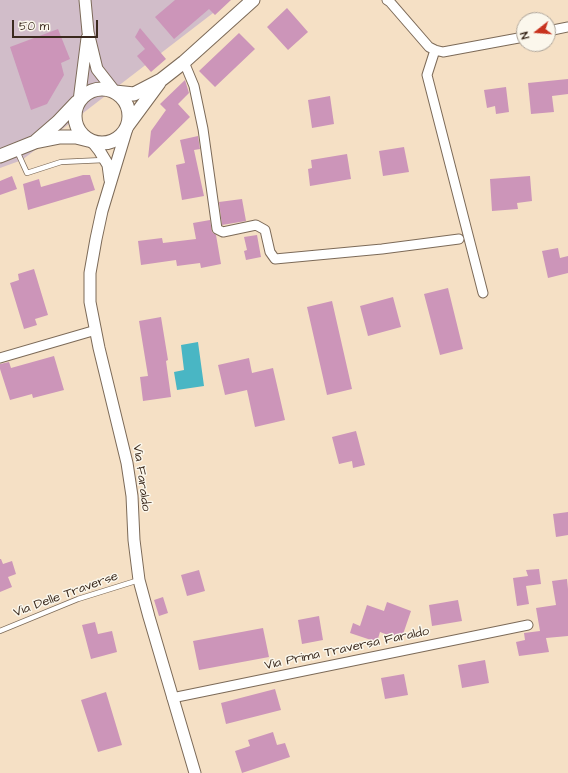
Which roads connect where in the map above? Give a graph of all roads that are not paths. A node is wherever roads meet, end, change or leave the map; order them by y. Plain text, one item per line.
1 (85, 0) edge
2 (253, 0) edge
3 (387, 0) edge
4 (568, 27) edge
5 (556, 30) edge
6 (88, 32) junction
7 (516, 38) edge
8 (435, 50) junction
9 (184, 62) junction
10 (161, 80) junction
11 (115, 92) junction
12 (79, 101) junction
13 (128, 125) junction
14 (92, 141) junction
15 (34, 142) junction
16 (16, 150) junction
17 (0, 156) edge
18 (105, 160) junction
19 (111, 184) junction
20 (459, 239) dead end
21 (483, 293) dead end
22 (96, 330) junction
23 (0, 358) edge
24 (139, 580) junction
25 (528, 626) dead end
26 (0, 631) edge
27 (172, 698) junction
28 (195, 773) edge

1 - 6 street
2 - 9 main road
3 - 8 street
4 - 5 street
6 - 11 street
6 - 12 street
7 - 8 street
8 - 21 street
9 - 10 main road
9 - 20 street
10 - 11 main road
10 - 13 main road
11 - 12 main road
11 - 13 main road
12 - 14 main road
12 - 15 main road
13 - 14 main road
13 - 19 street, Via Faraldo
14 - 15 main road
14 - 18 street
15 - 16 main road
16 - 17 main road
16 - 18 lane
18 - 19 street
19 - 22 street, Via Faraldo
22 - 23 street
22 - 24 street, Via Faraldo
24 - 26 lane, Via Delle Traverse
24 - 27 street, Via Faraldo
25 - 27 street, Via Prima Traversa Faraldo
27 - 28 street, Via Faraldo

